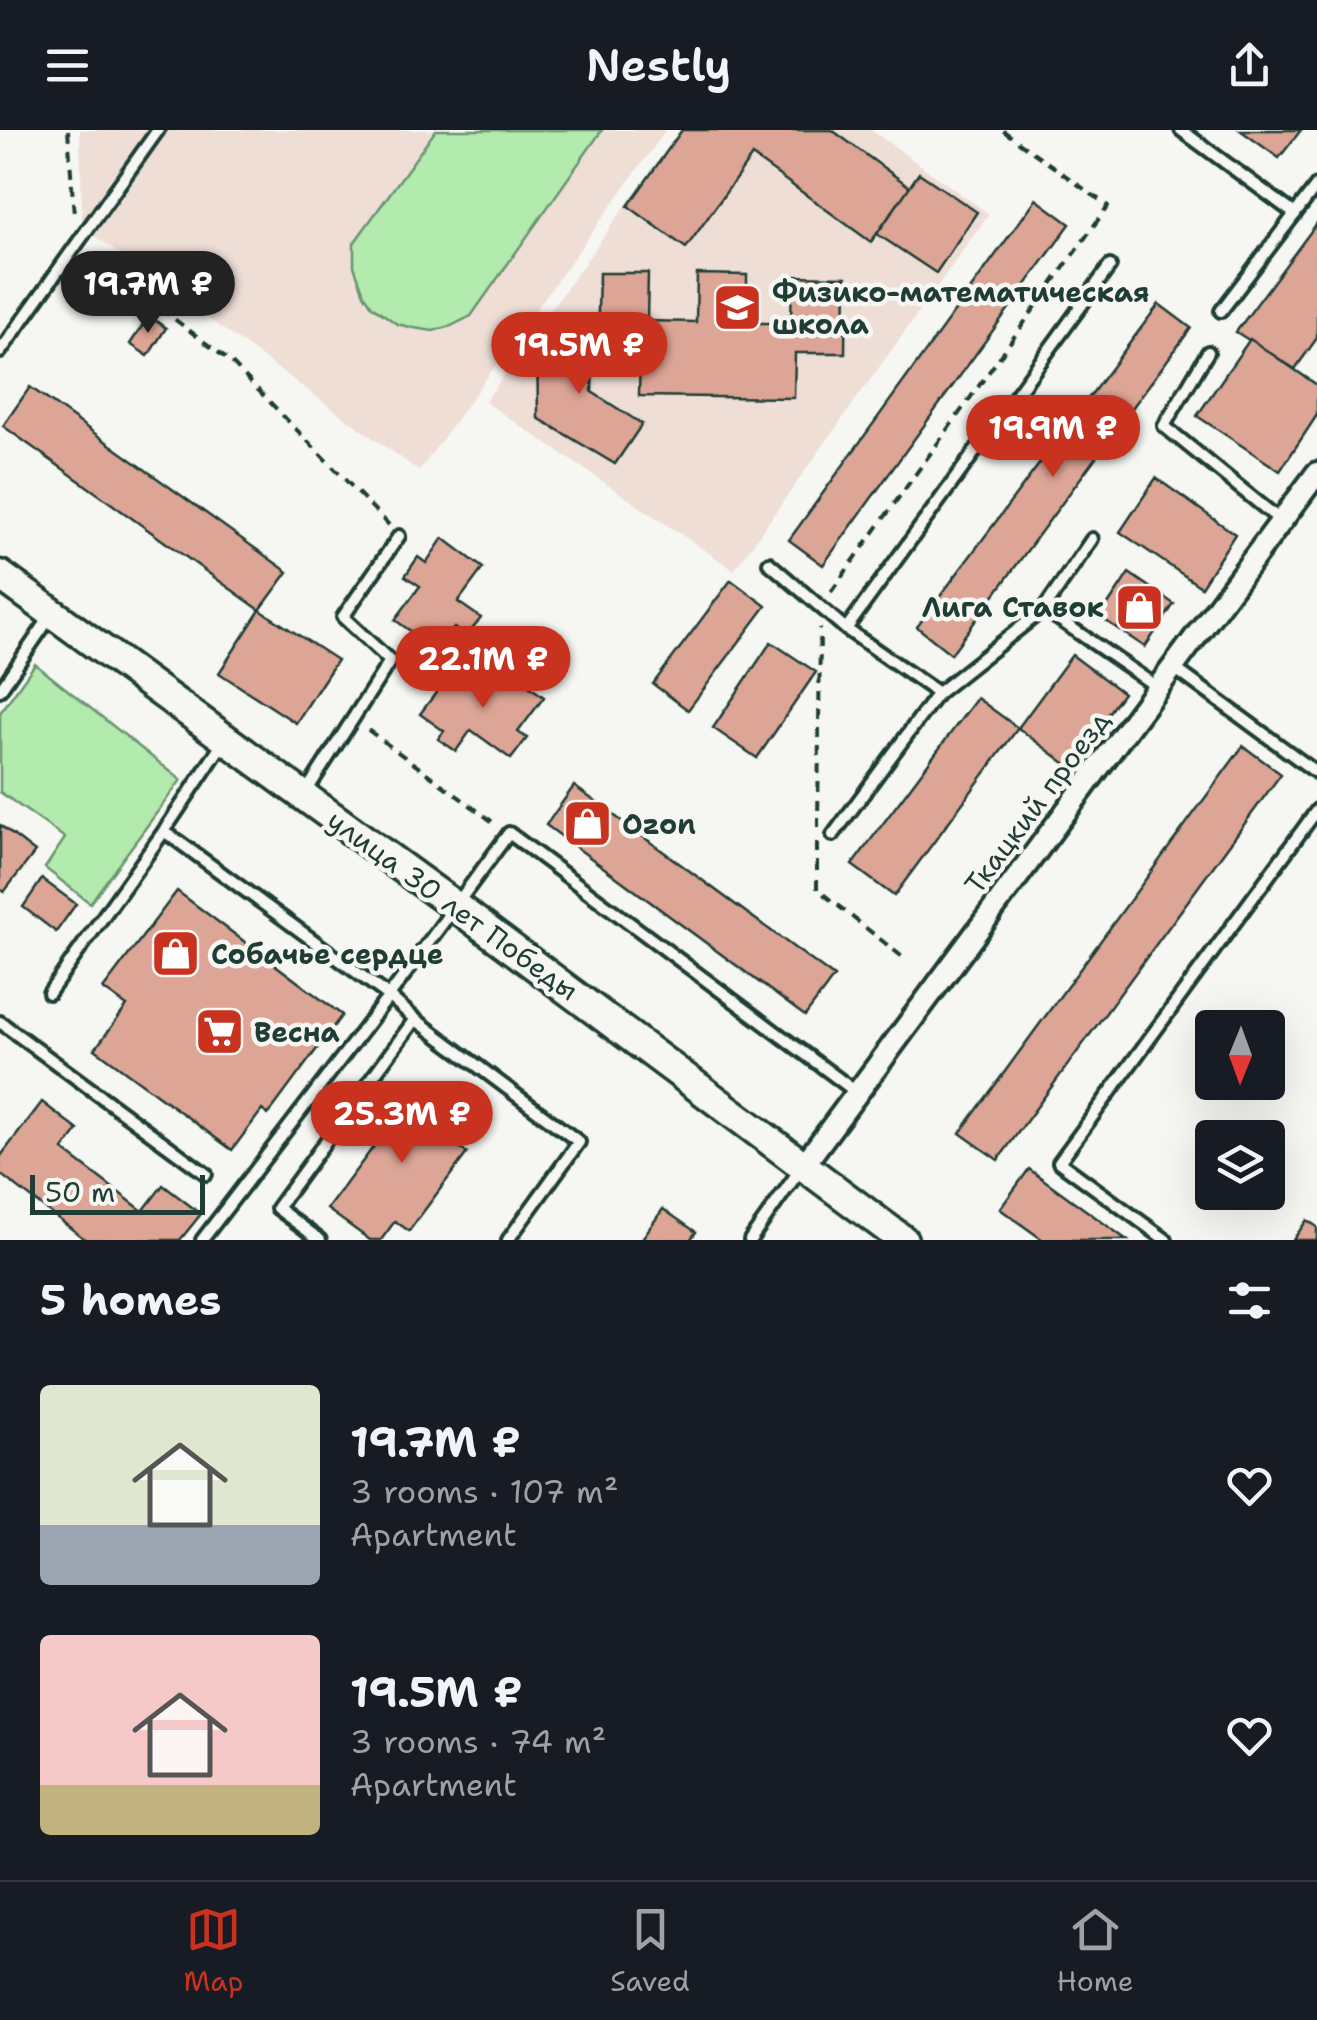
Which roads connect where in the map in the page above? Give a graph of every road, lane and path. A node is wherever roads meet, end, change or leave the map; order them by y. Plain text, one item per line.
1 (68, 130) edge
2 (158, 130) edge
3 (1181, 130) edge
4 (1317, 185) edge
5 (1295, 214) junction
6 (77, 244) junction
7 (1110, 266) dead end
8 (1221, 311) dead end
9 (0, 352) edge
10 (1208, 352) dead end
11 (1317, 472) edge
12 (1281, 521) junction
13 (399, 536) joint
14 (1092, 539) dead end
15 (769, 563) dead end
16 (0, 575) edge
17 (1044, 608) junction
18 (53, 613) junction
19 (846, 629) junction
20 (1172, 666) junction
21 (1157, 687) junction
22 (0, 690) edge
23 (938, 693) junction
24 (353, 719) junction
25 (226, 739) junction
26 (1317, 773) edge
27 (304, 795) junction
28 (1317, 810) edge
29 (164, 831) junction
30 (509, 834) junction
31 (833, 835) dead end
32 (455, 906) junction
33 (49, 993) dead end
34 (389, 996) junction
35 (415, 1019) junction
36 (0, 1022) edge
37 (856, 1092) junction
38 (803, 1166) junction
39 (206, 1174) dead end
40 (202, 1240) edge
41 (320, 1240) edge
42 (508, 1240) edge
43 (750, 1240) edge
44 (903, 1240) edge
45 (1166, 1240) edge

1 - 6 path
2 - 6 lane
3 - 5 lane
4 - 5 lane
5 - 8 lane
6 - 9 lane
6 - 13 path
7 - 19 lane
10 - 12 lane
11 - 12 street, Ткацкий проезд
12 - 20 street, Ткацкий проезд
13 - 24 lane
14 - 17 lane
15 - 19 lane
16 - 18 street, улица 30 лет Победы
17 - 21 lane
17 - 23 lane
18 - 22 lane
18 - 25 street, улица 30 лет Победы
19 - 23 lane
20 - 21 street, Ткацкий проезд
20 - 26 lane
21 - 37 street, Ткацкий проезд
23 - 31 lane
24 - 27 lane
24 - 30 path
25 - 27 street, улица 30 лет Победы
25 - 29 lane
27 - 32 street, улица 30 лет Победы
28 - 45 lane
29 - 33 lane
29 - 34 lane
30 - 32 lane
30 - 37 lane
32 - 34 lane
32 - 38 street, улица 30 лет Победы
34 - 35 lane
34 - 40 lane
35 - 41 lane
35 - 42 lane
36 - 39 lane
37 - 38 street, Ткацкий проезд
38 - 43 lane
38 - 44 street, улица 30 лет Победы

